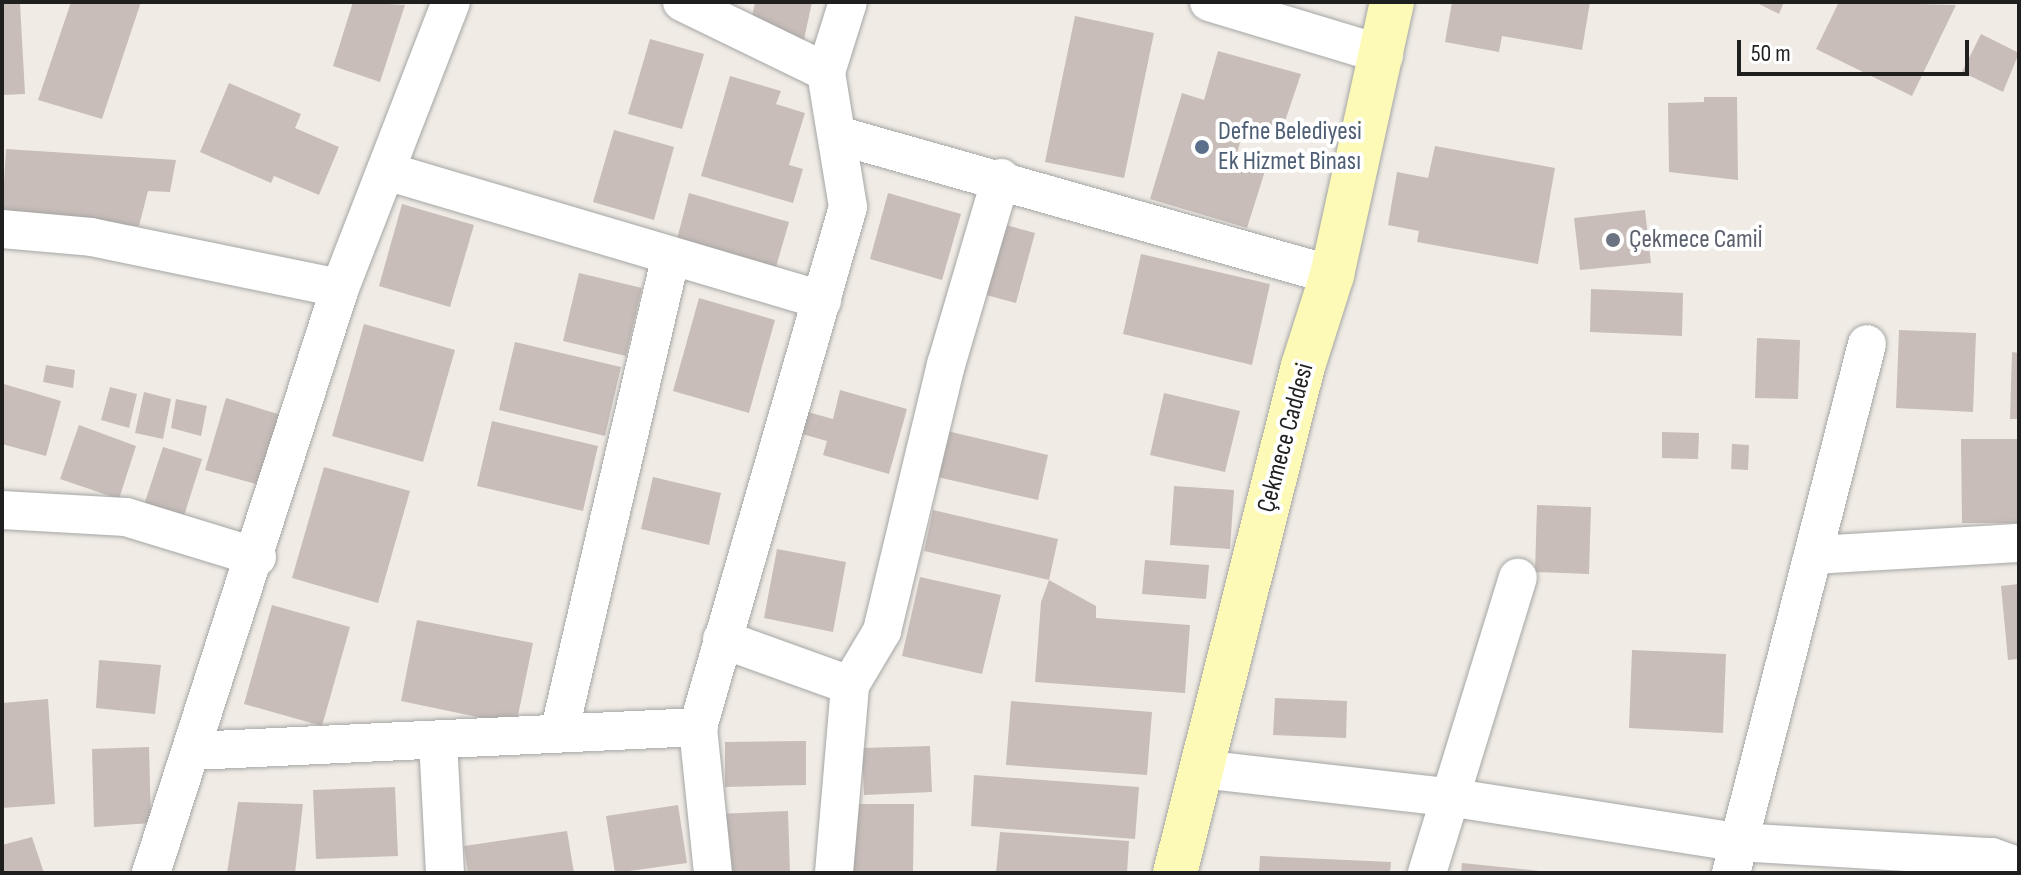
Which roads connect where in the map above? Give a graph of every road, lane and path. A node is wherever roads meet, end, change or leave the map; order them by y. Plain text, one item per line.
1 (451, 2) edge
2 (682, 2) edge
3 (848, 2) edge
4 (1209, 2) edge
5 (1392, 2) edge
6 (1384, 55) junction
7 (826, 72) junction
8 (837, 135) junction
9 (386, 171) junction
10 (1001, 178) junction
11 (2, 229) edge
12 (670, 258) junction
13 (1332, 275) junction
14 (340, 288) junction
15 (822, 300) junction
16 (1867, 344) dead end
17 (2, 510) edge
18 (2019, 543) edge
19 (1815, 555) junction
20 (257, 557) junction
21 (1518, 578) dead end
22 (722, 639) junction
23 (850, 685) junction
24 (698, 727) junction
25 (559, 733) junction
26 (438, 740) junction
27 (193, 751) junction
28 (1201, 769) junction
29 (1448, 797) junction
30 (1734, 858) edge
31 (1998, 866) edge
32 (151, 873) edge
33 (445, 873) edge
34 (713, 873) edge
35 (834, 873) edge
36 (1175, 873) edge
37 (1427, 873) edge

1 - 9 street
2 - 7 street
3 - 7 street
4 - 6 street
5 - 6 main road, Çekmece Caddesi
6 - 13 main road, Çekmece Caddesi
7 - 8 street
8 - 10 street
8 - 15 street
9 - 12 street
9 - 14 street
10 - 13 street
10 - 23 street
11 - 14 street
12 - 15 street
12 - 25 street
13 - 28 main road, Çekmece Caddesi
14 - 20 street
15 - 22 street
16 - 19 street
17 - 20 street
18 - 19 street
19 - 30 street
20 - 27 street
21 - 29 street
22 - 23 street
22 - 24 street
23 - 35 street
24 - 25 street
24 - 34 street
25 - 26 street
26 - 27 street
26 - 33 street
27 - 32 street
28 - 29 street
28 - 36 main road, Çekmece Caddesi
29 - 30 street
29 - 37 street
30 - 31 street

